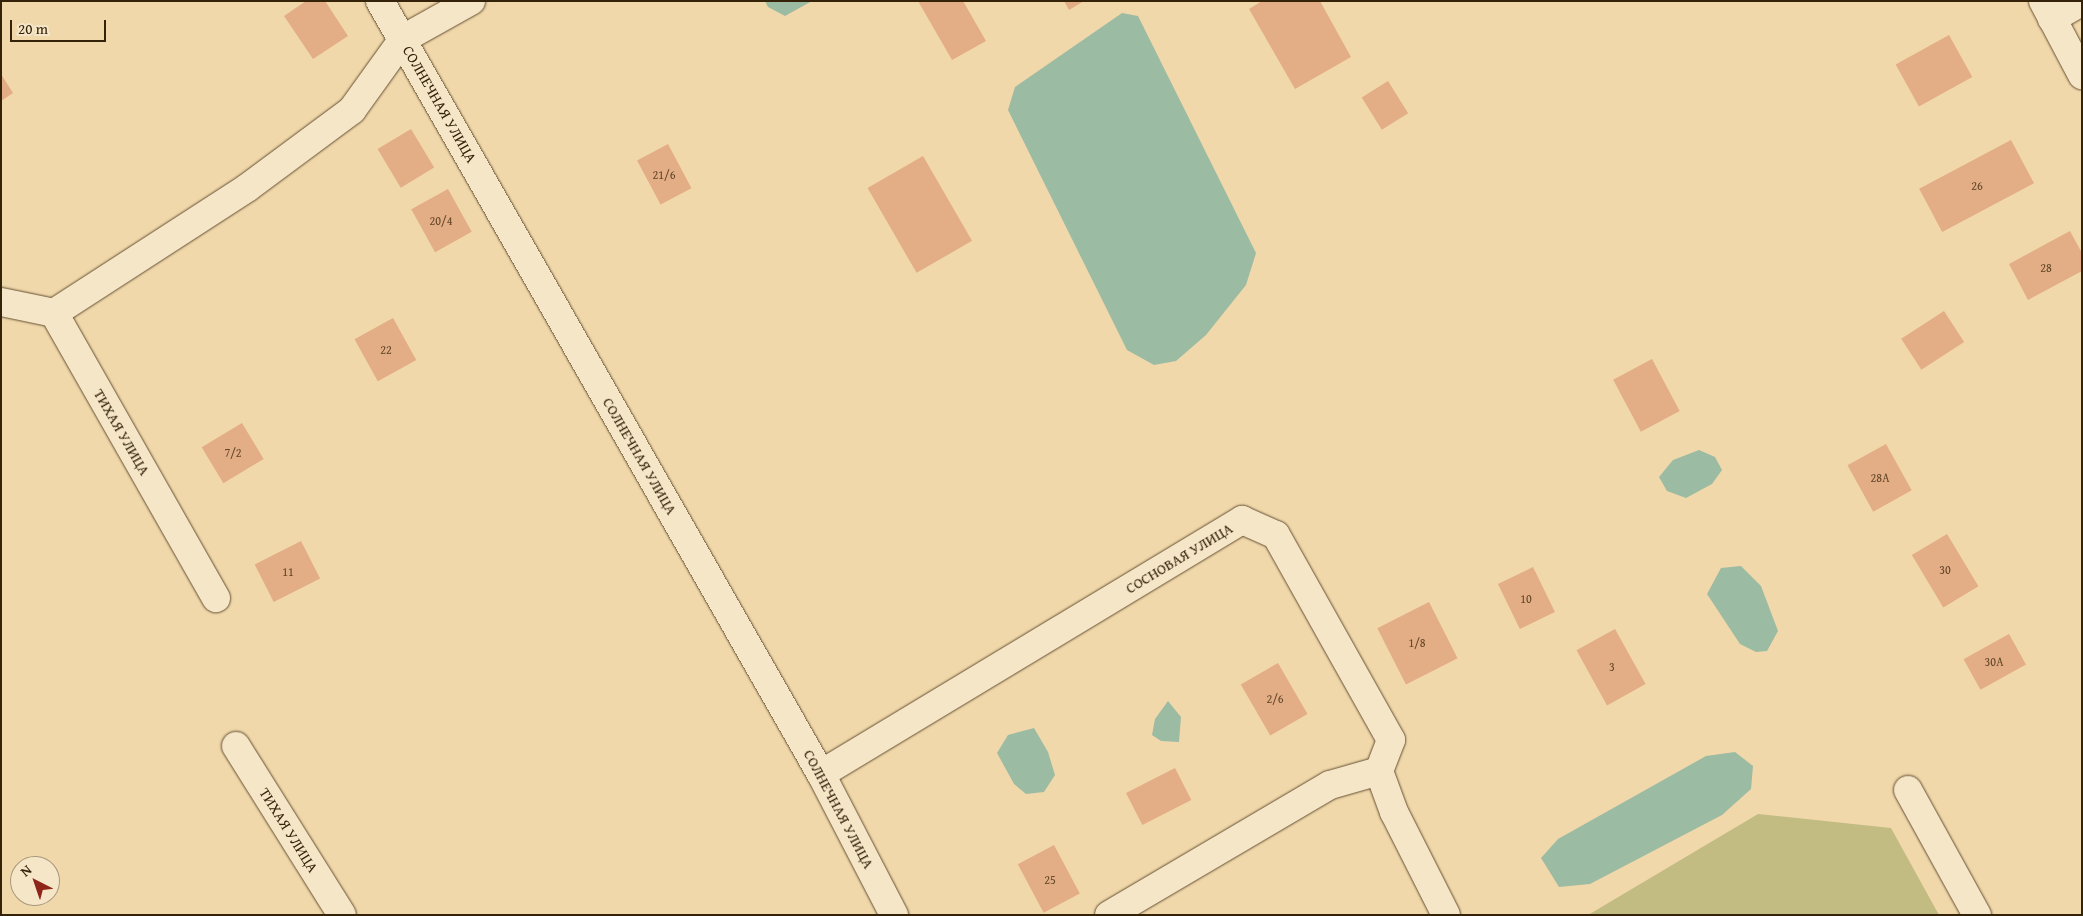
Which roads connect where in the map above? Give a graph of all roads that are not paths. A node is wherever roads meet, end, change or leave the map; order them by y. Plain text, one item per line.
1 (380, 1) edge
2 (471, 1) edge
3 (2082, 2) edge
4 (2048, 10) edge
5 (403, 39) junction
6 (2082, 75) edge
7 (1, 302) edge
8 (54, 313) junction
9 (216, 598) dead end
10 (236, 746) dead end
11 (1379, 771) junction
12 (821, 774) junction
13 (1908, 790) dead end
14 (342, 915) edge
15 (894, 915) edge
16 (1109, 915) edge
17 (1446, 915) edge
18 (1977, 915) edge

1 - 5 street, СОЛНЕЧНАЯ УЛИЦА
2 - 5 street
3 - 4 street
4 - 6 street
5 - 8 street
5 - 12 street, СОЛНЕЧНАЯ УЛИЦА
7 - 8 street
8 - 9 street, ТИХАЯ УЛИЦА
10 - 14 street, ТИХАЯ УЛИЦА
11 - 12 street, СОСНОВАЯ УЛИЦА
11 - 16 street
11 - 17 street
12 - 15 street, СОЛНЕЧНАЯ УЛИЦА
13 - 18 street

